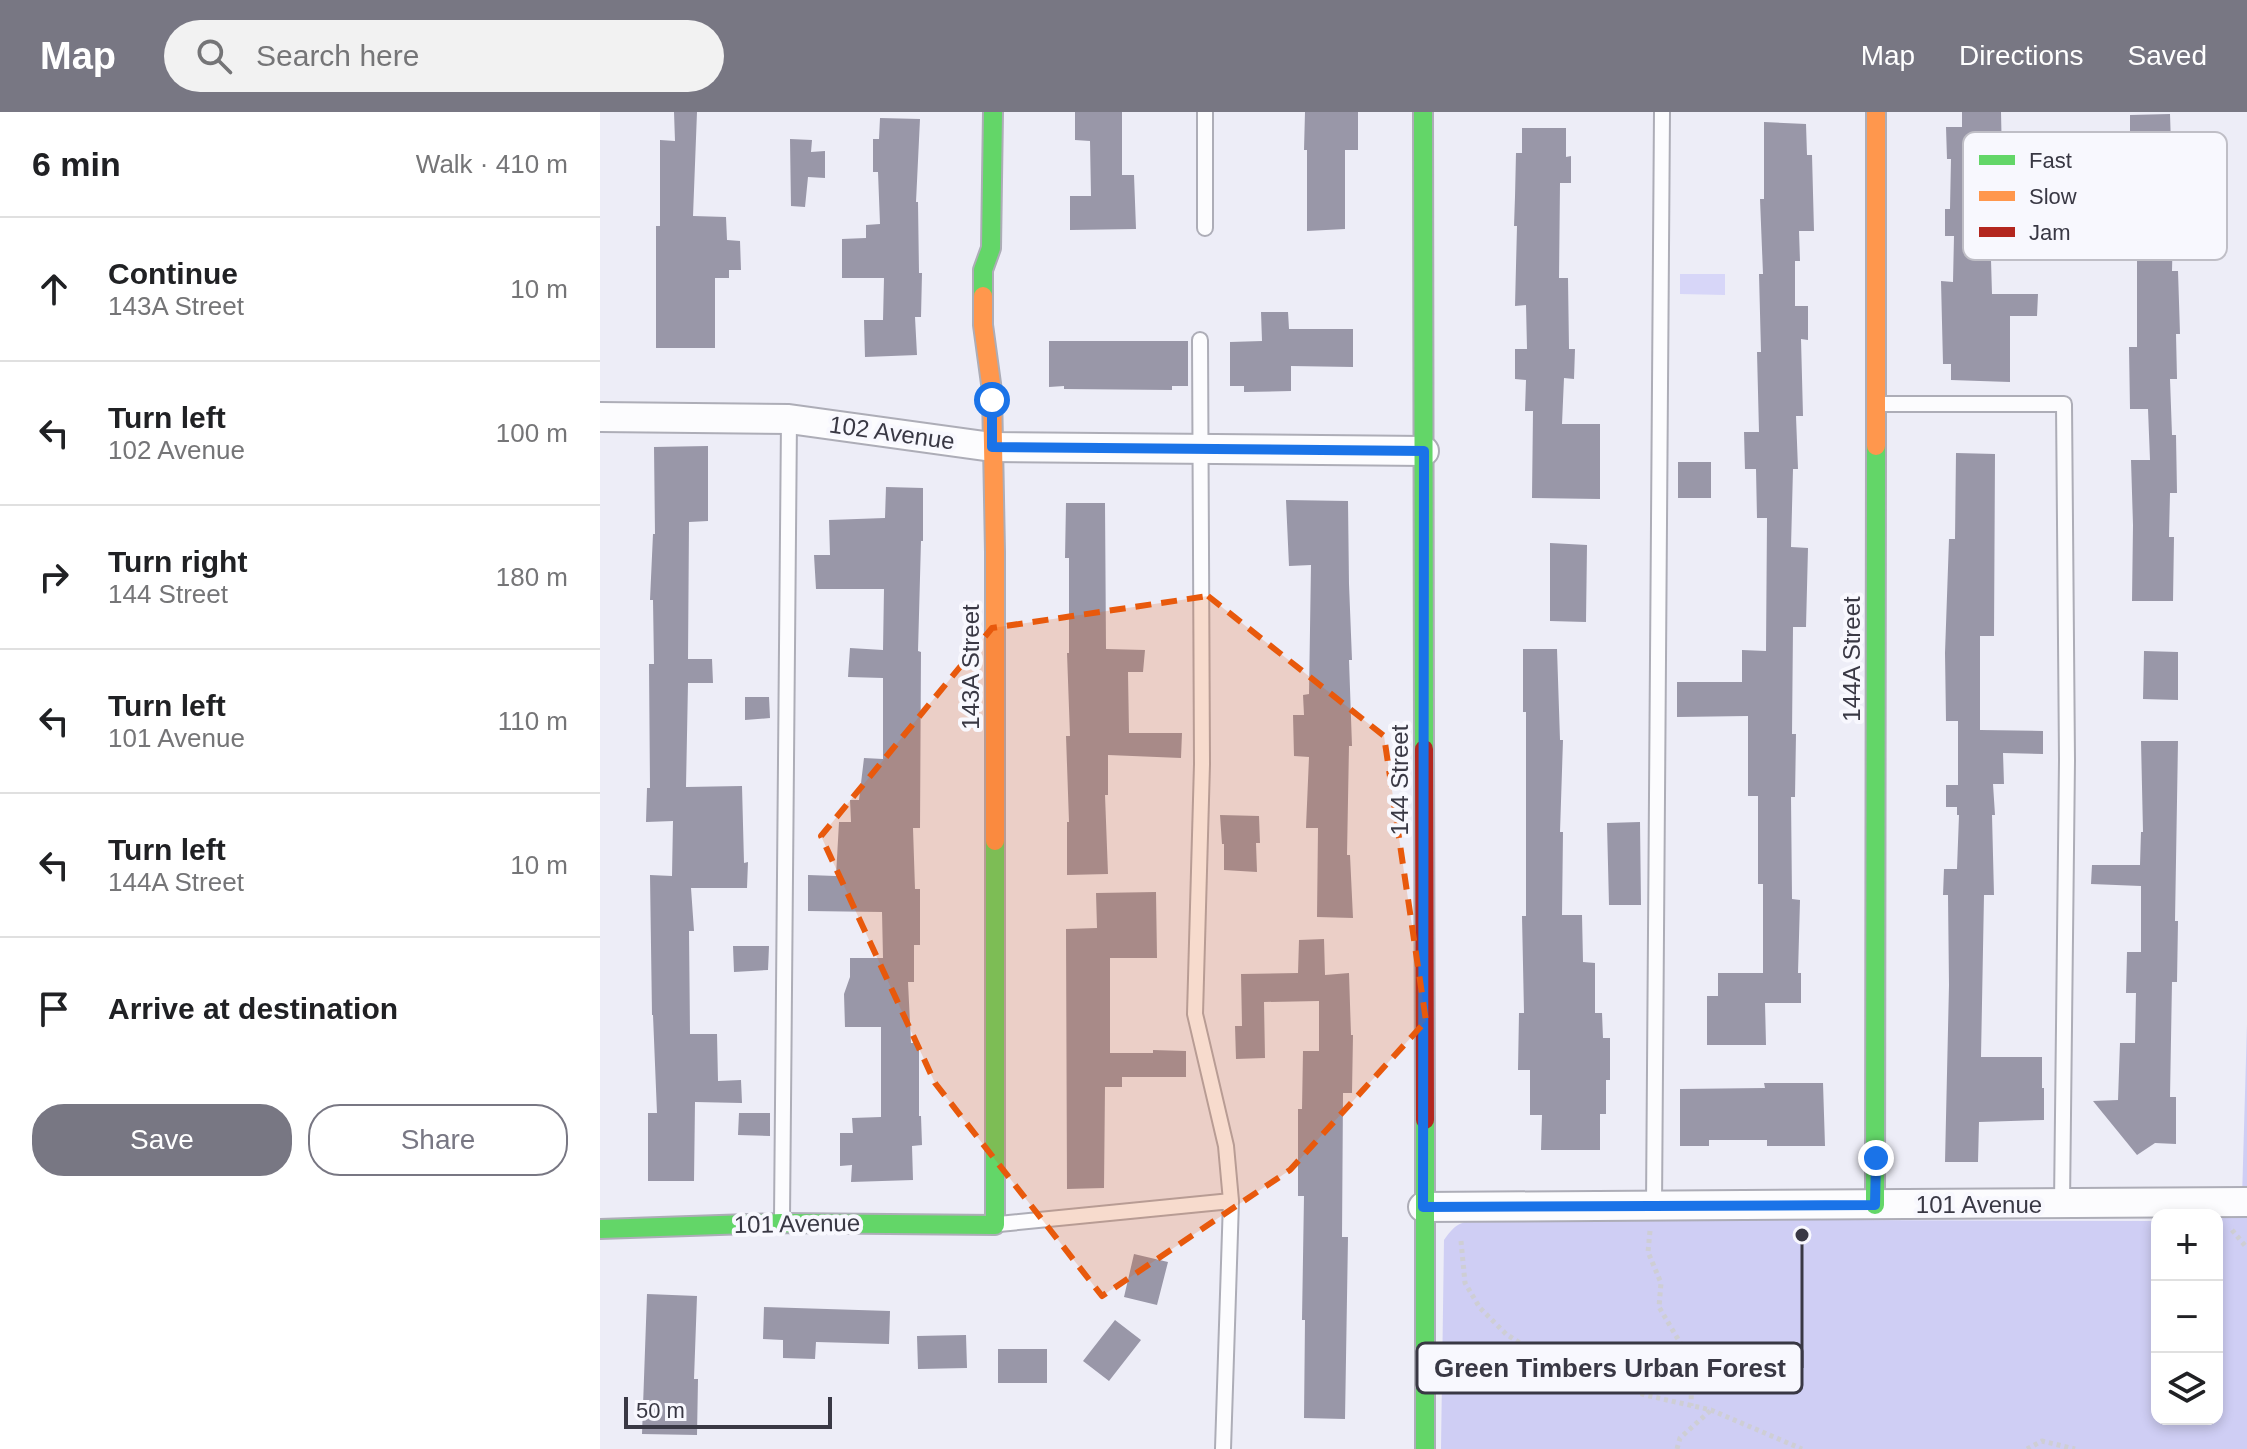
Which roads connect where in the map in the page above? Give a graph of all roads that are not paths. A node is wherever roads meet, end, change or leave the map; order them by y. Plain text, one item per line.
1 (993, 112) edge
2 (1205, 112) edge
3 (1423, 112) edge
4 (1662, 112) edge
5 (1876, 112) edge
6 (1205, 228) dead end
7 (1200, 340) dead end
8 (1876, 404) junction
9 (600, 417) edge
10 (789, 419) junction
11 (992, 447) junction
12 (1201, 449) junction
13 (1424, 451) junction
14 (1231, 1201) junction
15 (2247, 1202) edge
16 (2062, 1204) junction
17 (1875, 1205) junction
18 (1654, 1206) junction
19 (1423, 1207) junction
20 (782, 1223) junction
21 (995, 1225) junction
22 (600, 1229) edge
23 (1223, 1449) edge
24 (1425, 1449) edge

1 - 11 street, 143A Street
2 - 6 lane
3 - 13 street, 144 Street
4 - 18 lane
5 - 8 street, 144A Street
7 - 12 lane
8 - 16 lane
8 - 17 street, 144A Street
9 - 10 street, 102 Avenue
10 - 11 street, 102 Avenue
10 - 20 lane
11 - 12 street, 102 Avenue
11 - 21 street, 143A Street
12 - 13 street, 102 Avenue
12 - 14 lane
13 - 19 street, 144 Street
14 - 21 lane
14 - 23 lane
15 - 16 street, 101 Avenue
16 - 17 street, 101 Avenue
17 - 18 street, 101 Avenue
18 - 19 street, 101 Avenue
19 - 24 street, 144 Street
20 - 21 street, 101 Avenue
20 - 22 street, 101 Avenue

